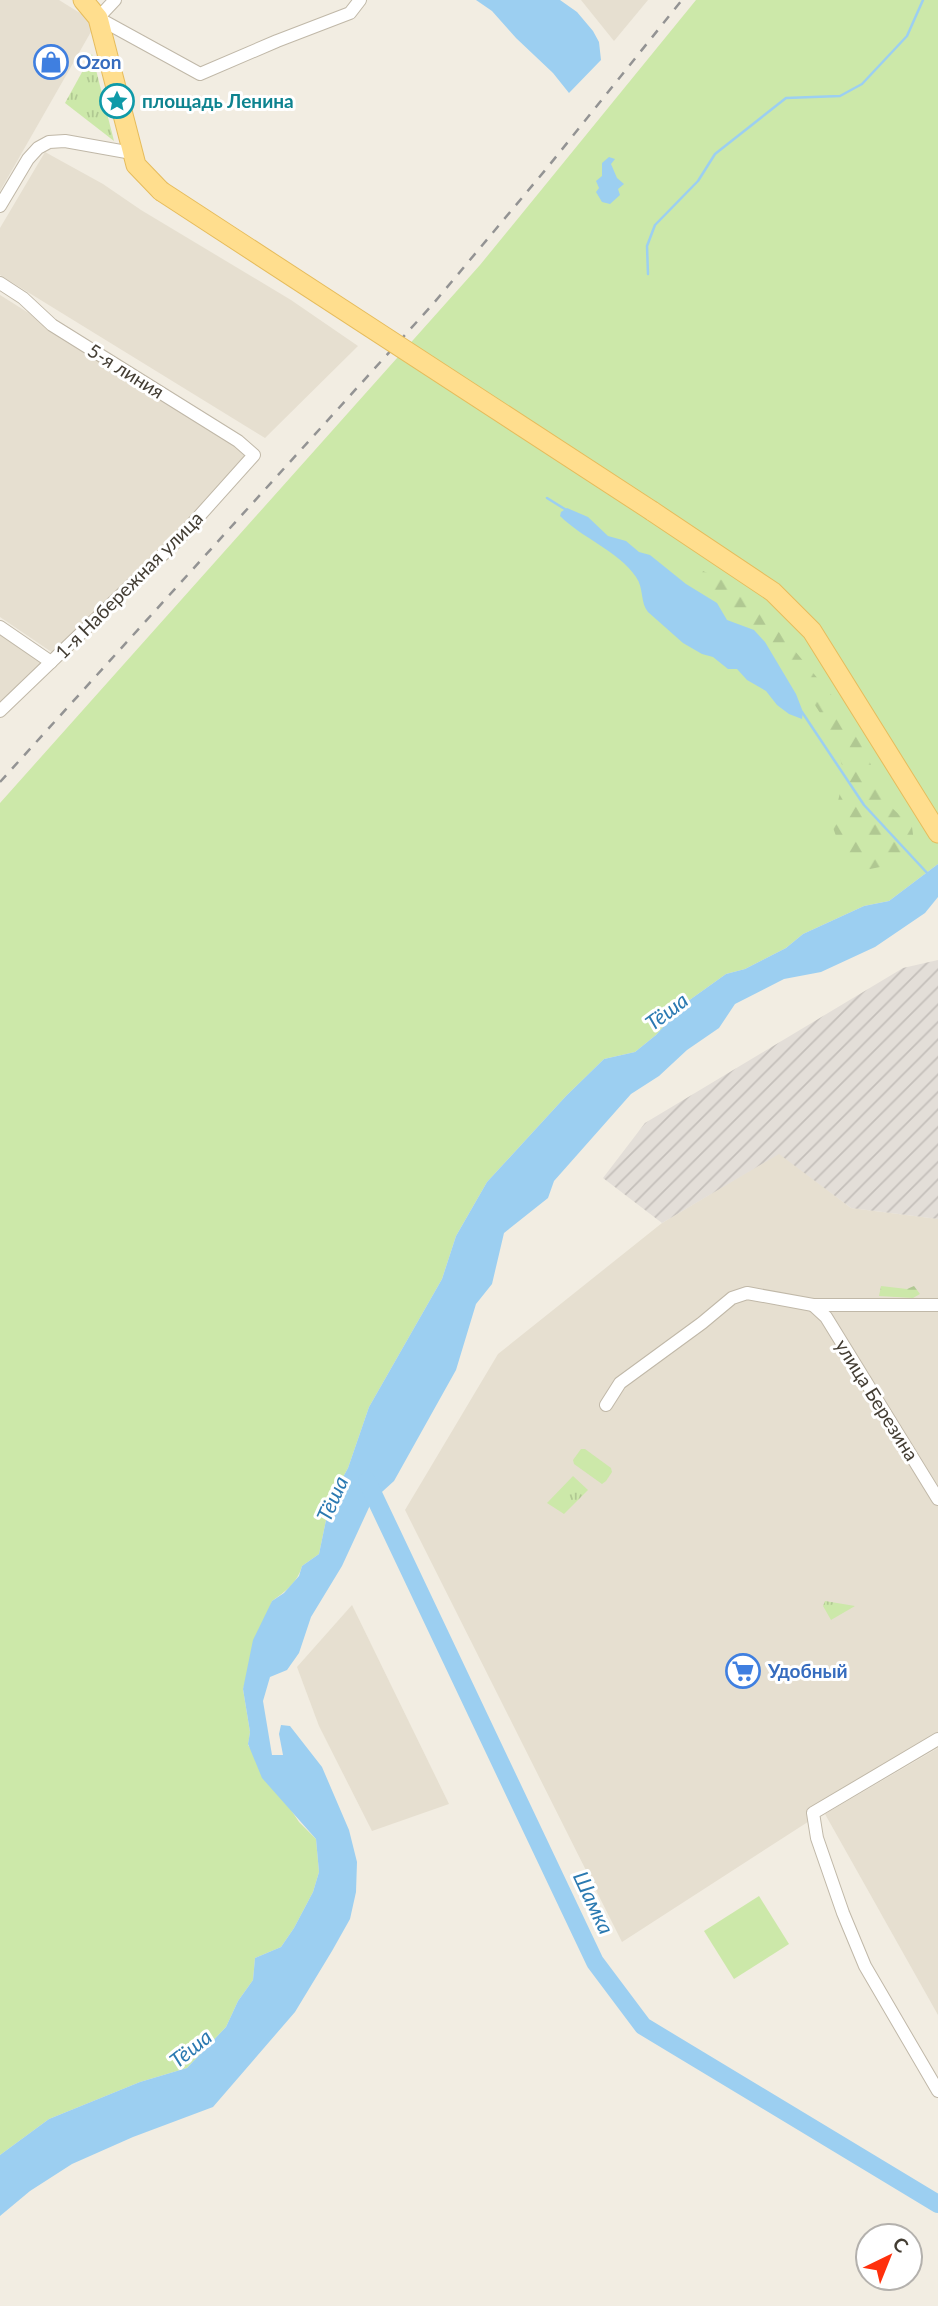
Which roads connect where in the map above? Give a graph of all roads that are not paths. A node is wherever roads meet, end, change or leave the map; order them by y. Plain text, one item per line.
1 (83, 0) edge
2 (115, 0) edge
3 (354, 3) edge
4 (98, 18) junction
5 (132, 152) junction
6 (0, 206) edge
7 (0, 284) edge
8 (254, 455) joint
9 (0, 626) edge
10 (51, 662) junction
11 (0, 711) edge
12 (938, 833) edge
13 (813, 1305) junction
14 (938, 1305) edge
15 (606, 1405) dead end
16 (938, 1499) edge
17 (938, 1739) edge
18 (938, 2091) edge

1 - 4 main road
2 - 4 street
3 - 4 street
4 - 5 main road
5 - 6 street
5 - 12 main road, bridge
7 - 8 street, 5-я линия
8 - 10 street, 1-я Набережная улица
9 - 10 street
10 - 11 street, 1-я Набережная улица
13 - 14 street
13 - 15 street
13 - 16 street, улица Березина
17 - 18 street

